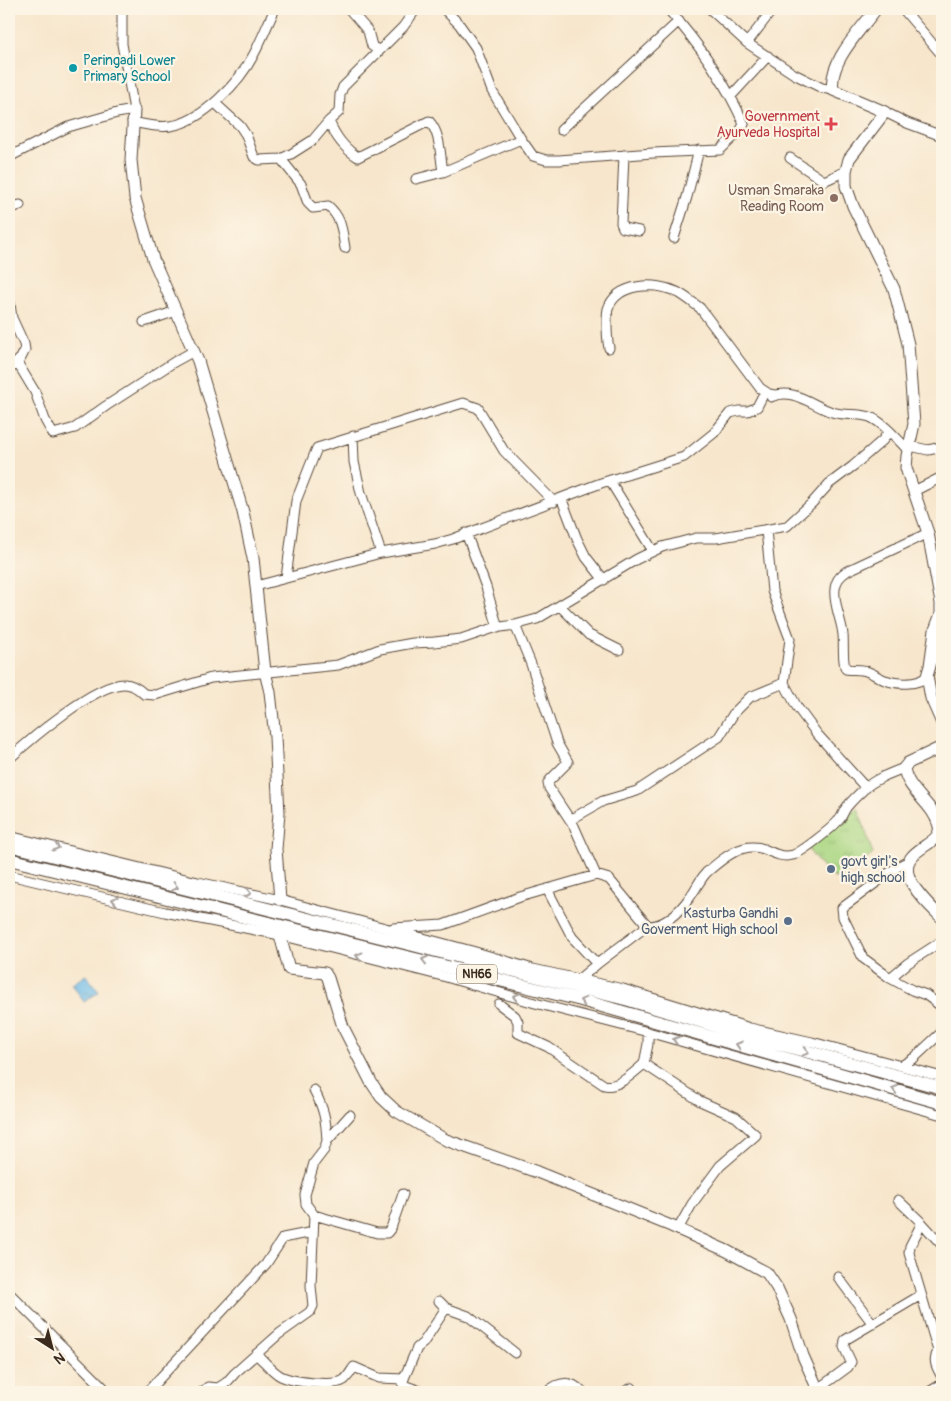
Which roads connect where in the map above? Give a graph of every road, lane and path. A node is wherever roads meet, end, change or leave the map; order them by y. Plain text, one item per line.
1 (122, 9) edge
2 (276, 9) edge
3 (348, 9) edge
4 (416, 9) edge
5 (444, 9) edge
6 (668, 9) edge
7 (710, 9) edge
8 (876, 9) edge
9 (902, 9) edge
10 (769, 10) edge
11 (679, 21) junction
12 (747, 43) junction
13 (378, 50) junction
14 (942, 55) edge
15 (768, 56) junction
16 (833, 90) junction
17 (732, 96) junction
18 (214, 103) junction
19 (885, 112) junction
20 (133, 116) junction
21 (330, 121) junction
22 (561, 130) dead end
23 (942, 136) edge
24 (521, 140) junction
25 (699, 150) junction
26 (624, 155) junction
27 (9, 157) edge
28 (790, 158) dead end
29 (281, 159) junction
30 (846, 171) junction
31 (442, 172) junction
32 (416, 179) dead end
33 (20, 205) dead end
34 (9, 209) edge
35 (639, 230) dead end
36 (674, 238) dead end
37 (345, 248) dead end
38 (9, 297) edge
39 (176, 311) junction
40 (144, 322) dead end
41 (609, 348) dead end
42 (194, 351) junction
43 (17, 362) junction
44 (9, 370) edge
45 (748, 373) junction
46 (775, 395) junction
47 (762, 396) junction
48 (889, 431) junction
49 (353, 436) junction
50 (942, 447) edge
51 (909, 448) junction
52 (942, 477) edge
53 (610, 481) junction
54 (914, 491) junction
55 (558, 501) junction
56 (766, 530) junction
57 (466, 533) junction
58 (928, 533) junction
59 (653, 551) junction
60 (381, 553) junction
61 (286, 578) junction
62 (604, 580) junction
63 (256, 586) junction
64 (560, 606) junction
65 (942, 615) edge
66 (515, 625) junction
67 (498, 628) junction
68 (619, 650) dead end
69 (265, 672) junction
70 (927, 676) junction
71 (784, 683) junction
72 (942, 723) edge
73 (942, 747) edge
74 (9, 759) edge
75 (904, 768) junction
76 (866, 788) junction
77 (570, 820) junction
78 (9, 836) edge
79 (9, 845) edge
80 (9, 858) edge
81 (909, 861) junction
82 (9, 875) edge
83 (596, 875) junction
84 (546, 889) junction
85 (280, 900) junction
86 (942, 918) edge
87 (648, 926) junction
88 (386, 928) junction
89 (280, 936) junction
90 (942, 941) edge
91 (597, 964) junction
92 (890, 978) junction
93 (579, 979) junction
94 (499, 1004) dead end
95 (942, 1007) edge
96 (648, 1032) junction
97 (942, 1032) edge
98 (644, 1064) junction
99 (901, 1066) junction
100 (942, 1077) edge
101 (942, 1088) edge
102 (314, 1090) dead end
103 (942, 1103) edge
104 (350, 1115) dead end
105 (942, 1115) edge
106 (326, 1141) junction
107 (403, 1194) dead end
108 (898, 1200) dead end
109 (314, 1215) junction
110 (922, 1223) junction
111 (678, 1229) junction
112 (313, 1232) junction
113 (942, 1245) edge
114 (838, 1277) dead end
115 (9, 1293) edge
116 (922, 1295) junction
117 (440, 1300) dead end
118 (446, 1308) junction
119 (873, 1324) junction
120 (515, 1353) dead end
121 (256, 1354) junction
122 (942, 1377) edge
123 (404, 1379) junction
124 (942, 1384) edge
125 (818, 1391) edge
126 (108, 1392) edge
127 (147, 1392) edge
128 (202, 1392) edge
129 (423, 1392) edge
130 (547, 1392) edge
131 (582, 1392) edge
132 (624, 1392) edge
133 (635, 1392) edge
134 (929, 1392) edge

1 - 20 street
2 - 18 street
3 - 13 street
4 - 13 street
5 - 24 street
6 - 11 street
7 - 12 street
8 - 16 main road
9 - 14 street
10 - 12 street
11 - 17 street
11 - 22 street
12 - 15 street
13 - 21 street
15 - 16 street
15 - 17 street
16 - 19 main road
17 - 25 street
18 - 20 street
18 - 29 street
19 - 23 street
19 - 30 main road
20 - 27 street
20 - 39 main road
21 - 29 street
21 - 31 street
24 - 26 street
24 - 31 street
25 - 26 street
25 - 36 street
26 - 35 street
28 - 30 street
29 - 37 street
30 - 51 main road
31 - 32 street
33 - 34 street
38 - 43 street
39 - 40 street
39 - 42 main road
41 - 45 street
42 - 43 street
42 - 63 main road
43 - 44 street
45 - 46 street
45 - 47 street
46 - 47 street
46 - 48 street
47 - 53 street
48 - 51 street
48 - 56 street
49 - 55 street
49 - 60 street
49 - 61 street
50 - 51 street
51 - 54 main road
52 - 54 street
53 - 55 street
53 - 59 street
54 - 58 main road
55 - 57 street
55 - 62 street
56 - 59 street
56 - 71 street
57 - 60 street
57 - 67 street
58 - 65 main road
58 - 70 street
59 - 62 street
60 - 61 street
61 - 63 street
62 - 64 street
63 - 69 main road
64 - 66 street
64 - 68 street
65 - 70 main road
66 - 67 street
66 - 77 street
67 - 69 street
69 - 74 street
69 - 85 main road
70 - 72 main road
71 - 76 street
71 - 77 street
73 - 75 main road
75 - 76 street
75 - 81 main road
76 - 87 street
77 - 83 street
78 -> 85 street
79 -> 101 highway, NH66
103 -> 80 highway, NH66
81 - 86 main road
81 - 92 street
89 -> 82 street
83 - 84 street
83 - 87 street
84 - 88 street
84 - 91 street
85 - 88 street
87 - 91 street
88 - 93 street
96 -> 89 street
89 - 111 main road
90 - 92 street
91 - 93 street
92 - 95 street
93 - 99 street
94 - 98 street
96 - 98 street
105 -> 96 street
97 - 99 street
98 - 111 street
99 - 100 street
102 - 106 street
104 - 106 street
106 - 109 street
107 - 109 street
108 - 110 street
109 - 112 street
110 - 113 street
110 - 116 street
111 - 125 main road
112 - 121 street
112 - 127 street
114 - 119 street
115 - 126 street
116 - 119 street
116 - 122 street
117 - 118 street
118 - 120 street
118 - 123 street
119 - 125 street
121 - 123 street
121 - 128 street
123 - 129 street
124 - 134 street
130 - 131 street
132 - 133 street

